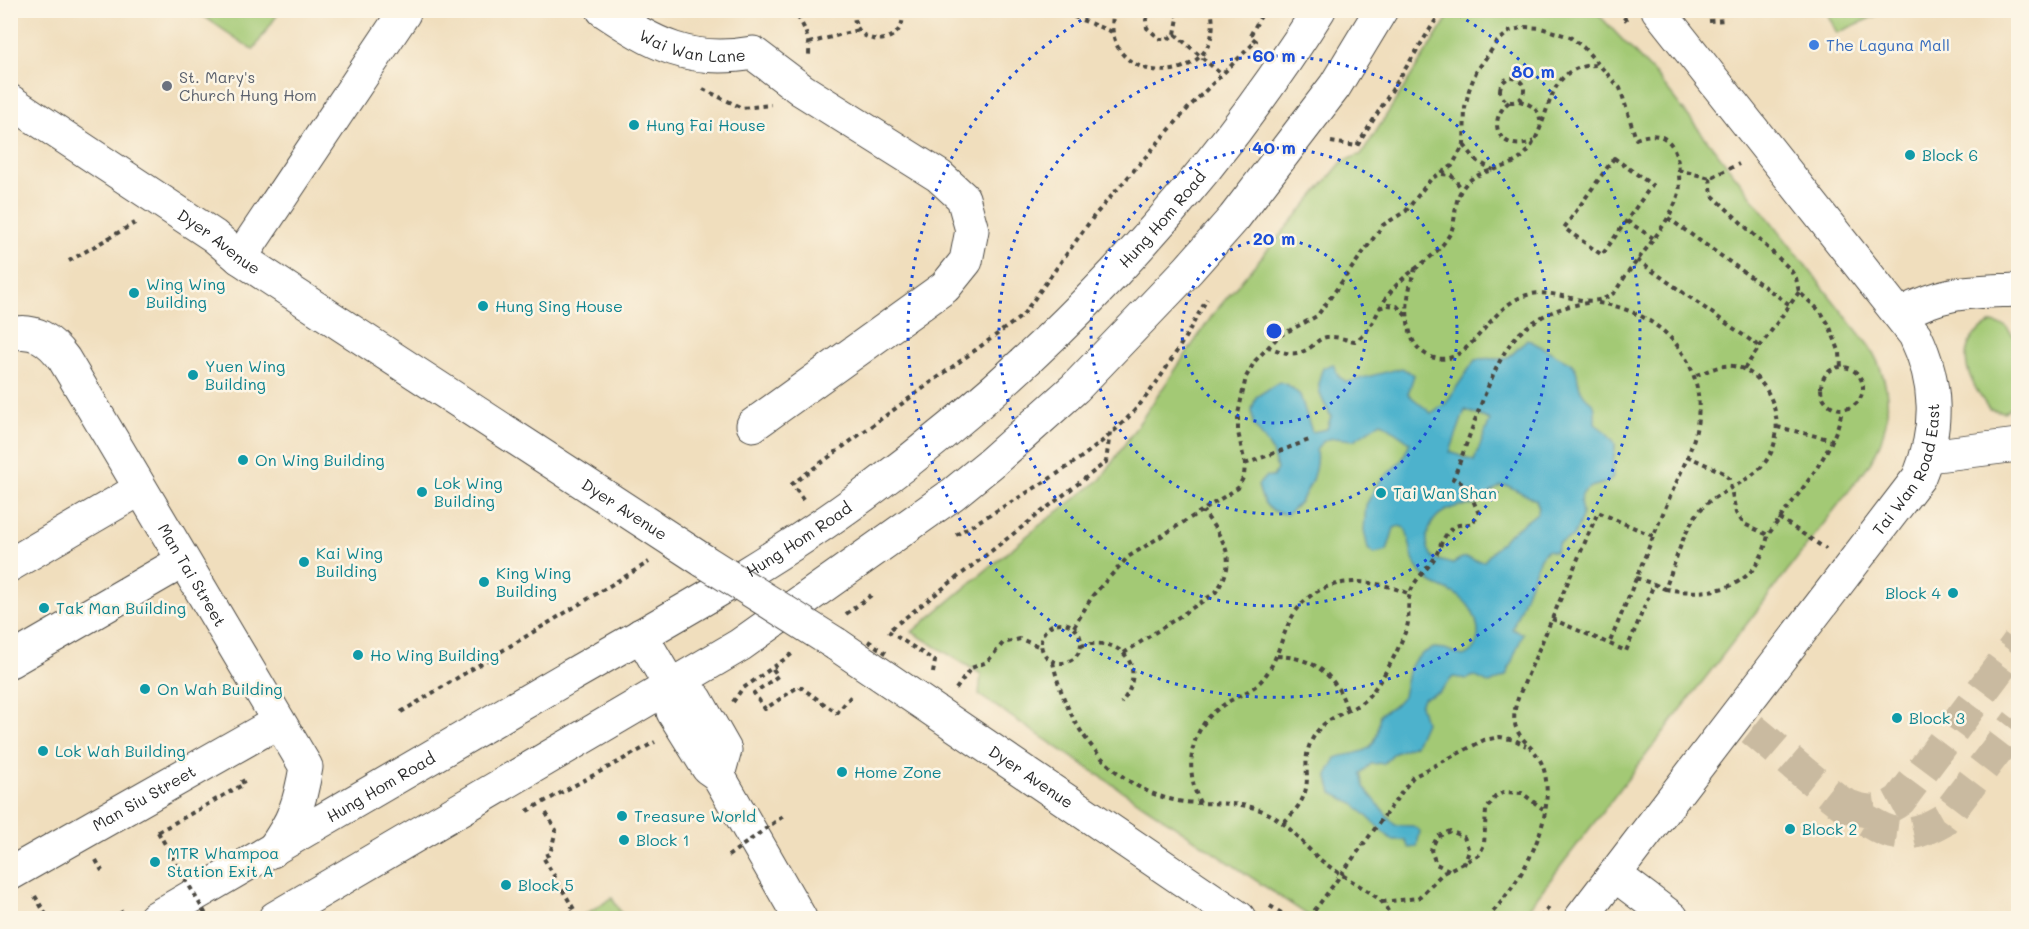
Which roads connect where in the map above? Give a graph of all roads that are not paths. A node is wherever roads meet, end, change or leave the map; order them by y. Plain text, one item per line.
1 (603, 10) edge
2 (1320, 10) edge
3 (1381, 10) edge
4 (404, 13) dead end
5 (1645, 19) edge
6 (10, 101) edge
7 (240, 258) junction
8 (2019, 290) edge
9 (1901, 314) junction
10 (10, 334) edge
11 (753, 425) dead end
12 (2019, 445) edge
13 (1928, 456) junction
14 (140, 489) junction
15 (183, 561) junction
16 (10, 565) edge
17 (641, 635) junction
18 (10, 661) edge
19 (671, 687) junction
20 (279, 722) junction
21 (272, 851) junction
22 (10, 874) edge
23 (1615, 875) junction
24 (143, 912) edge
25 (275, 918) edge
26 (800, 918) edge
27 (1239, 918) edge
28 (1581, 918) edge
29 (1672, 918) edge

1 - 11 street, Wai Wan Lane
2 - 17 street, Hung Hom Road
3 - 19 street
4 - 7 street
5 - 9 street, Tai Wan Road East
6 - 7 street, Dyer Avenue
7 - 27 street, Dyer Avenue, bridge
8 - 9 street
9 - 13 street, Tai Wan Road East
10 - 14 street, Man Tai Street
12 - 13 street
13 - 23 street, Tai Wan Road East
14 - 15 street, Man Tai Street
14 - 16 street
15 - 18 street
15 - 20 street, Man Tai Street
17 - 19 street
17 - 21 street, Hung Hom Road
19 - 25 street
19 - 26 street
20 - 21 street, Man Tai Street
20 - 22 street, Man Siu Street
21 - 24 street, Hung Hom Road
23 - 28 street, Tai Wan Road East
23 - 29 street

